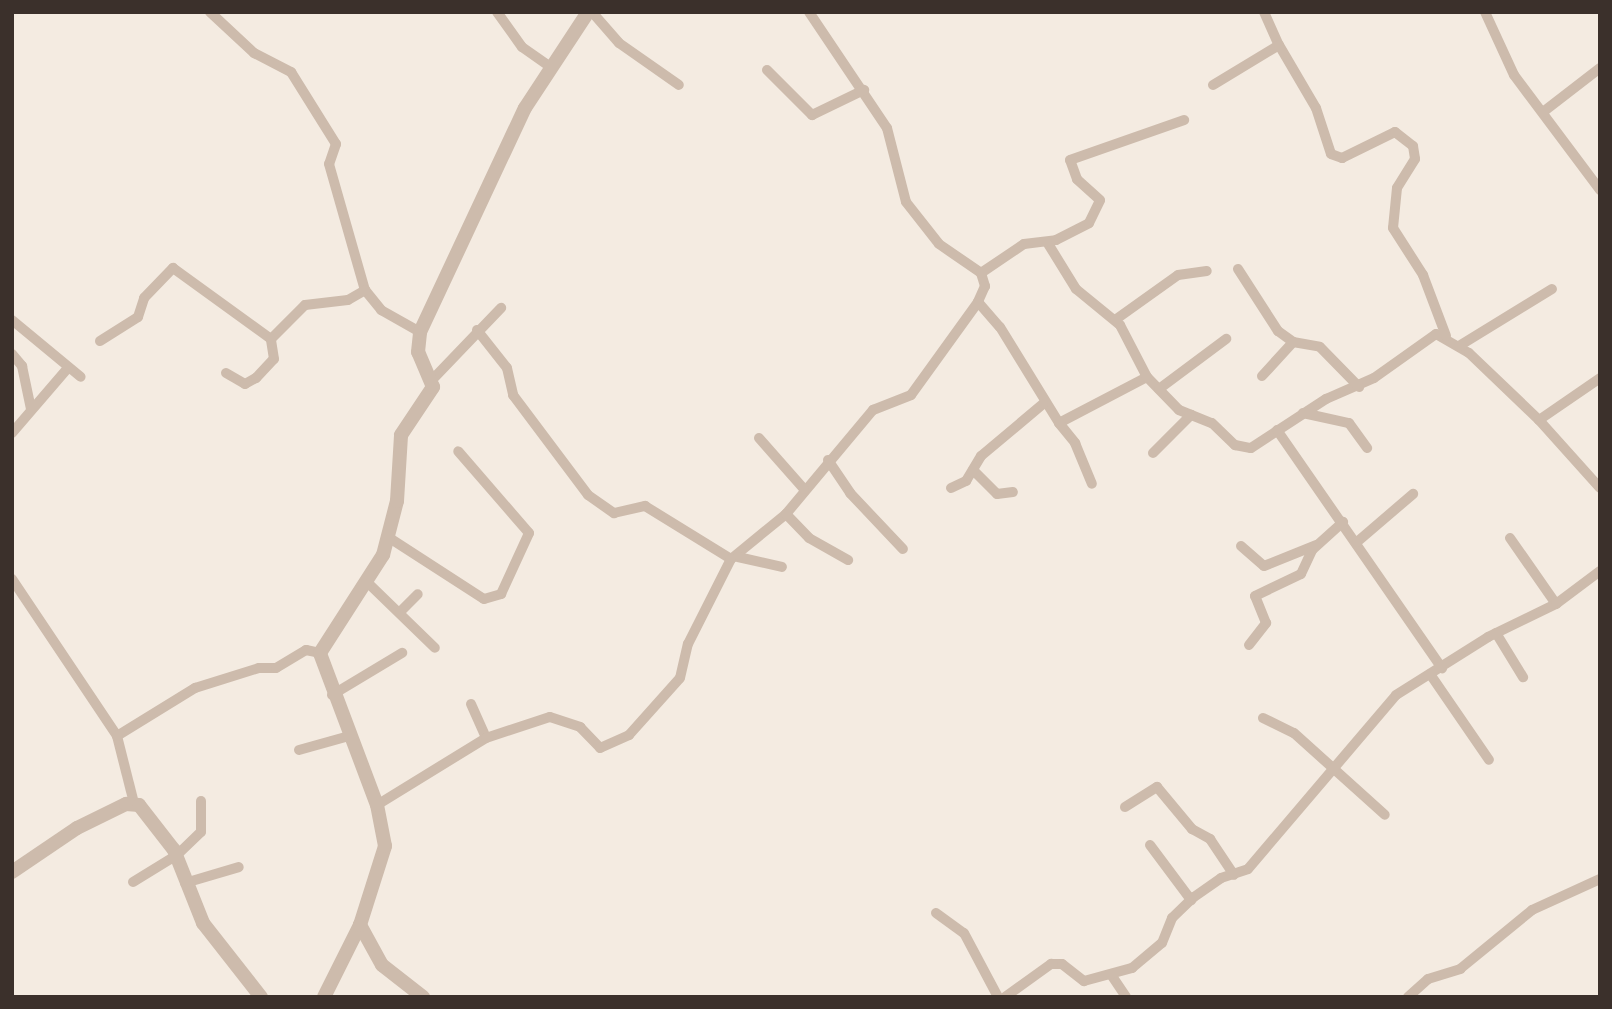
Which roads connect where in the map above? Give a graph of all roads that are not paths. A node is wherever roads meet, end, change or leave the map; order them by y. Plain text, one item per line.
1 (210, 12) edge
2 (497, 12) edge
3 (590, 12) edge
4 (809, 12) edge
5 (1264, 12) edge
6 (1485, 14) edge
7 (1279, 45) junction
8 (551, 66) junction
9 (1600, 68) edge
10 (767, 70) dead end
11 (679, 85) dead end
12 (1213, 85) dead end
13 (864, 90) junction
14 (1543, 112) junction
15 (1184, 120) dead end
16 (1600, 190) edge
17 (1047, 242) junction
18 (1238, 269) dead end
19 (1207, 271) dead end
20 (981, 272) junction
21 (1552, 289) dead end
22 (365, 290) junction
23 (978, 302) junction
24 (501, 308) dead end
25 (12, 320) edge
26 (1115, 320) junction
27 (477, 330) junction
28 (420, 332) junction
29 (1446, 336) junction
30 (271, 339) junction
31 (1226, 339) dead end
32 (100, 341) dead end
33 (1293, 342) junction
34 (1459, 346) junction
35 (12, 354) edge
36 (68, 368) junction
37 (226, 373) dead end
38 (1262, 376) dead end
39 (81, 377) dead end
40 (1147, 377) junction
41 (1600, 378) edge
42 (432, 380) junction
43 (1359, 387) junction
44 (1159, 389) junction
45 (1043, 404) junction
46 (31, 409) junction
47 (1303, 413) junction
48 (1191, 415) junction
49 (1539, 420) junction
50 (1059, 423) junction
51 (1277, 430) junction
52 (12, 433) edge
53 (759, 438) dead end
54 (1367, 448) dead end
55 (458, 451) dead end
56 (1153, 453) dead end
57 (828, 460) junction
58 (973, 470) junction
59 (1092, 484) dead end
60 (951, 488) dead end
61 (1600, 488) edge
62 (804, 489) junction
63 (1013, 492) dead end
64 (1413, 494) dead end
65 (786, 514) junction
66 (1343, 522) junction
67 (388, 537) junction
68 (1510, 538) dead end
69 (1357, 542) junction
70 (1316, 545) junction
71 (1241, 546) dead end
72 (903, 549) dead end
73 (735, 558) junction
74 (848, 560) dead end
75 (782, 567) dead end
76 (1600, 571) edge
77 (12, 579) edge
78 (368, 583) junction
79 (418, 594) dead end
80 (1556, 604) junction
81 (400, 612) junction
82 (1496, 633) junction
83 (1249, 645) dead end
84 (435, 648) dead end
85 (320, 653) junction
86 (402, 653) dead end
87 (1442, 668) junction
88 (1430, 674) junction
89 (1523, 677) dead end
90 (332, 695) junction
91 (471, 704) dead end
92 (1264, 718) dead end
93 (117, 736) junction
94 (349, 736) junction
95 (486, 738) junction
96 (299, 750) dead end
97 (1489, 760) dead end
98 (1331, 770) junction
99 (201, 801) dead end
100 (134, 803) junction
101 (377, 805) junction
102 (1125, 807) dead end
103 (1385, 815) dead end
104 (1150, 845) dead end
105 (177, 855) junction
106 (239, 867) dead end
107 (12, 872) edge
108 (1234, 875) junction
109 (1600, 879) edge
110 (133, 882) dead end
111 (185, 883) junction
112 (1191, 900) junction
113 (936, 912) dead end
114 (360, 925) junction
115 (1112, 976) junction
116 (261, 997) edge
117 (324, 997) edge
118 (423, 997) edge
119 (998, 997) edge
120 (1004, 997) edge
121 (1126, 997) edge
122 (1408, 997) edge

1 - 22 street
2 - 8 street
3 - 8 street
3 - 11 street
4 - 13 street
5 - 7 street
6 - 14 street
7 - 12 street
7 - 29 street
8 - 28 street
9 - 14 street
10 - 13 street
13 - 20 street
14 - 16 street
15 - 17 street
17 - 20 street
17 - 26 street
18 - 33 street
19 - 26 street
20 - 23 street
21 - 34 street
22 - 28 street
22 - 30 street
23 - 45 street
23 - 57 street
24 - 27 street
25 - 36 street
26 - 40 street
27 - 42 street
27 - 73 street
28 - 42 street
29 - 34 street
29 - 43 street
30 - 32 street
30 - 37 street
31 - 44 street
33 - 38 street
33 - 43 street
34 - 49 street
35 - 46 street
36 - 39 street
36 - 46 street
40 - 44 street
40 - 50 street
41 - 49 street
42 - 67 street
43 - 47 street
44 - 48 street
45 - 50 street
45 - 58 street
46 - 52 street
47 - 51 street
47 - 54 street
48 - 51 street
48 - 56 street
49 - 61 street
50 - 59 street
51 - 66 street
53 - 62 street
55 - 67 street
57 - 62 street
57 - 72 street
58 - 60 street
58 - 63 street
62 - 65 street
64 - 69 street
65 - 73 street
65 - 74 street
66 - 69 street
66 - 70 street
67 - 78 street
68 - 80 street
69 - 87 street
70 - 71 street
70 - 83 street
73 - 75 street
73 - 95 street
76 - 80 street
77 - 93 street
78 - 81 street
78 - 85 street
79 - 81 street
80 - 82 street
81 - 84 street
82 - 87 street
82 - 89 street
85 - 90 street
85 - 93 street
86 - 90 street
87 - 88 street
88 - 97 street
88 - 98 street
90 - 94 street
91 - 95 street
92 - 98 street
93 - 100 street
94 - 96 street
94 - 101 street
95 - 101 street
98 - 103 street
98 - 108 street
99 - 105 street
100 - 105 street
100 - 107 street
101 - 114 street
102 - 108 street
104 - 112 street
105 - 110 street
105 - 111 street
106 - 111 street
108 - 112 street
109 - 122 street
111 - 116 street
112 - 115 street
113 - 119 street
114 - 117 street
114 - 118 street
115 - 120 street
115 - 121 street

